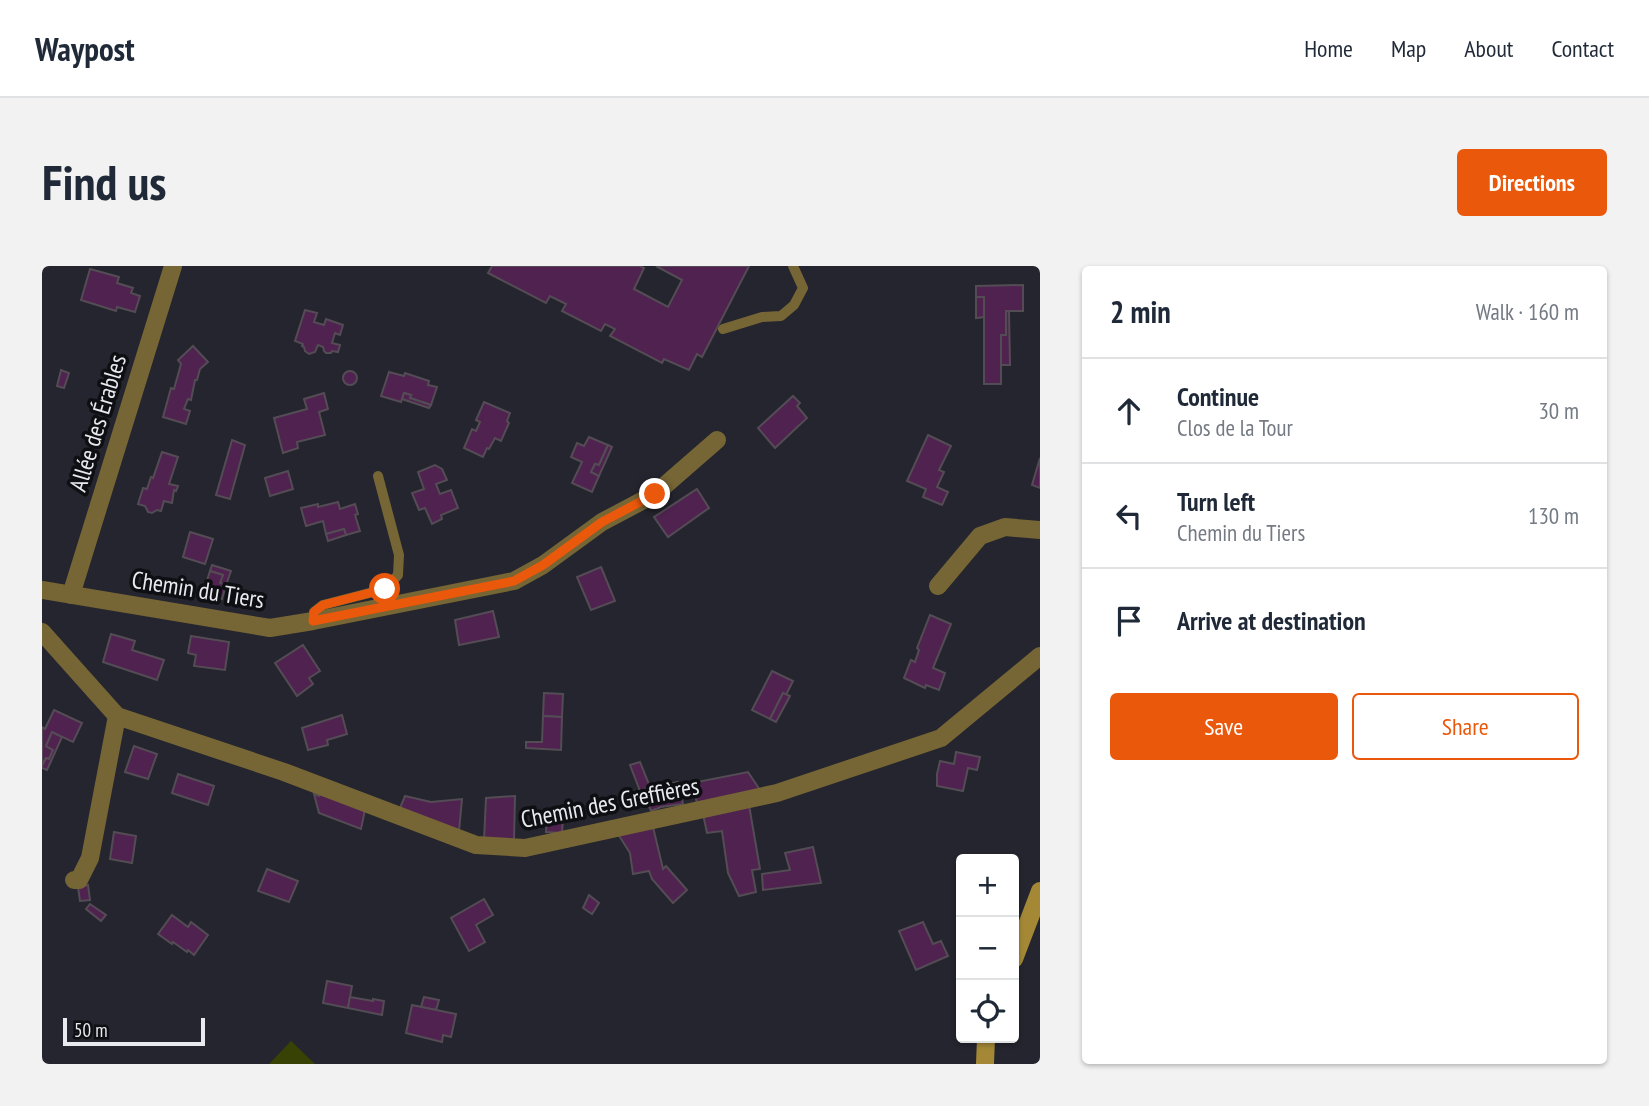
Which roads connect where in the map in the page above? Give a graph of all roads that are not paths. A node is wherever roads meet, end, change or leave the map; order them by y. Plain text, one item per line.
1 (173, 266) edge
2 (793, 266) edge
3 (723, 329) dead end
4 (717, 440) dead end
5 (377, 475) dead end
6 (1040, 530) edge
7 (938, 586) dead end
8 (42, 590) edge
9 (71, 595) junction
10 (313, 621) junction
11 (42, 632) edge
12 (1040, 656) edge
13 (117, 716) junction
14 (74, 880) dead end
15 (1040, 891) edge
16 (1019, 946) edge
17 (986, 1043) edge
18 (985, 1064) edge

1 - 9 street, Allée des Érables
2 - 3 lane
4 - 10 street, Chemin du Tiers
5 - 10 lane
6 - 7 street
8 - 9 street, Chemin du Tiers
9 - 10 street, Chemin du Tiers
11 - 13 street, Chemin des Greffières
12 - 13 street, Chemin des Greffières
13 - 14 street
15 - 16 street
17 - 18 street

